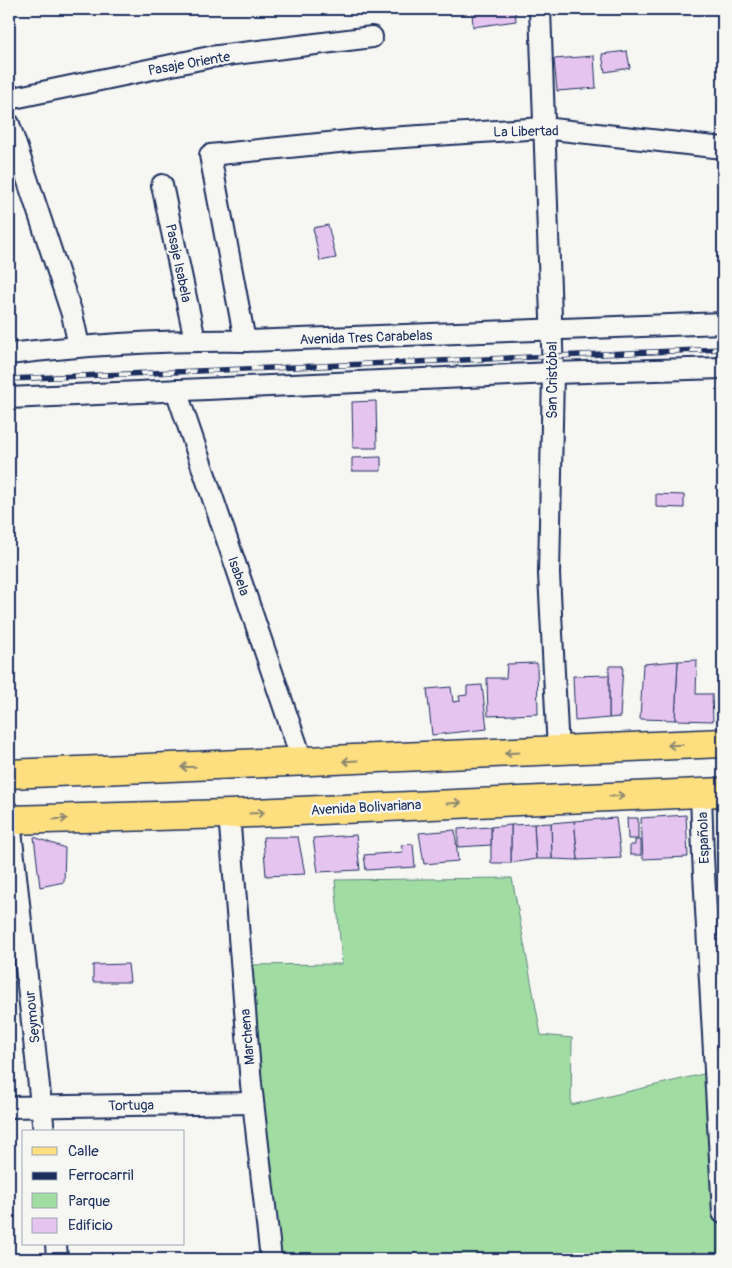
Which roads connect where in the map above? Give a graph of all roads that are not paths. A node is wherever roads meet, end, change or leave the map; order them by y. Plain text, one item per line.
1 (540, 9) edge
2 (372, 37) dead end
3 (9, 99) edge
4 (9, 124) edge
5 (543, 128) junction
6 (723, 148) edge
7 (162, 185) dead end
8 (723, 323) edge
9 (551, 330) junction
10 (195, 340) junction
11 (245, 341) junction
12 (79, 346) junction
13 (9, 354) edge
14 (723, 368) edge
15 (553, 373) junction
16 (176, 390) junction
17 (9, 398) edge
18 (723, 743) edge
19 (558, 750) junction
20 (303, 763) junction
21 (9, 774) edge
22 (712, 792) edge
23 (229, 814) junction
24 (9, 817) edge
25 (720, 1071) edge
26 (253, 1103) junction
27 (9, 1106) edge
28 (42, 1107) junction
29 (44, 1130) edge
30 (723, 1213) edge
31 (56, 1246) edge
32 (57, 1259) edge
33 (271, 1259) edge

1 - 5 street, San Cristóbal
2 - 3 street, Pasaje Oriente
4 - 12 street
5 - 6 street, La Libertad
5 - 9 street, San Cristóbal
5 - 11 street, La Libertad
7 - 10 street, Pasaje Isabela
8 - 9 street, Avenida Tres Carabelas
9 - 11 street, Avenida Tres Carabelas
9 - 15 street, San Cristóbal
10 - 11 street, Avenida Tres Carabelas
10 - 12 street, Avenida Tres Carabelas
12 - 13 street, Avenida Tres Carabelas
14 - 15 street
15 - 16 street
15 - 19 street, San Cristóbal
16 - 17 street
16 - 20 street, Isabela
18 -> 19 main road
19 -> 20 main road
20 -> 21 main road
23 -> 22 main road, Avenida Bolivariana
22 - 25 street, Española
24 -> 23 main road, Avenida Bolivariana
23 - 26 street, Marchena
24 - 28 street, Seymour
25 - 30 street, Española
26 - 28 street, Tortuga
26 - 33 street, Marchena
27 - 28 street, Tortuga
28 - 29 street, Seymour
31 - 32 street

